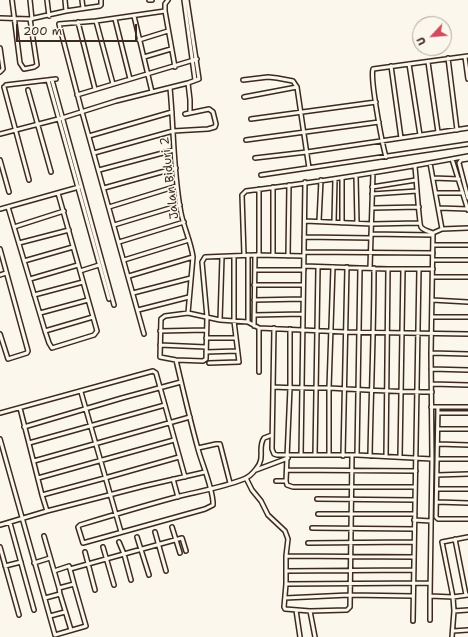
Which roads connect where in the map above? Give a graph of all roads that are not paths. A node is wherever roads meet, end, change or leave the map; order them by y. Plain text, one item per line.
1 (12, 0) edge
2 (30, 0) edge
3 (46, 0) edge
4 (65, 0) edge
5 (82, 0) edge
6 (101, 0) edge
7 (168, 0) edge
8 (184, 0) edge
9 (187, 0) edge
10 (84, 8) junction
11 (66, 11) junction
12 (165, 11) junction
13 (49, 16) junction
14 (134, 16) junction
15 (0, 18) edge
16 (15, 19) junction
17 (31, 19) junction
18 (115, 19) junction
19 (96, 21) junction
20 (78, 22) junction
21 (168, 31) junction
22 (139, 40) junction
23 (0, 48) edge
24 (171, 49) junction
25 (466, 56) edge
26 (144, 57) junction
27 (448, 58) junction
28 (195, 60) junction
29 (428, 62) junction
30 (409, 64) junction
31 (391, 66) junction
32 (175, 67) junction
33 (0, 72) edge
34 (148, 74) junction
35 (130, 79) junction
36 (468, 79) edge
37 (243, 80) dead end
38 (188, 83) junction
39 (113, 84) junction
40 (297, 87) junction
41 (170, 88) junction
42 (95, 89) junction
43 (28, 90) dead end
44 (152, 92) junction
45 (77, 95) junction
46 (244, 97) dead end
47 (376, 102) junction
48 (82, 112) junction
49 (172, 112) junction
50 (301, 112) junction
51 (190, 113) junction
52 (185, 114) dead end
53 (60, 118) junction
54 (251, 119) dead end
55 (379, 122) junction
56 (38, 124) junction
57 (468, 128) edge
58 (16, 129) junction
59 (457, 130) junction
60 (173, 131) junction
61 (438, 132) junction
62 (305, 133) junction
63 (0, 134) edge
64 (420, 135) junction
65 (89, 136) junction
66 (401, 138) junction
67 (246, 140) dead end
68 (382, 140) junction
69 (468, 144) edge
70 (174, 150) junction
71 (307, 152) junction
72 (94, 153) junction
73 (468, 156) edge
74 (386, 157) junction
75 (255, 158) dead end
76 (452, 159) junction
77 (0, 160) edge
78 (468, 160) edge
79 (430, 163) junction
80 (415, 167) junction
81 (176, 168) junction
82 (309, 168) junction
83 (99, 170) junction
84 (51, 172) dead end
85 (373, 173) junction
86 (261, 175) dead end
87 (356, 176) junction
88 (342, 178) junction
89 (433, 178) junction
90 (468, 178) edge
91 (335, 179) junction
92 (461, 179) junction
93 (29, 180) dead end
94 (321, 180) junction
95 (416, 180) junction
96 (305, 182) junction
97 (289, 185) junction
98 (177, 186) junction
99 (79, 187) junction
100 (274, 187) junction
101 (372, 187) junction
102 (104, 188) junction
103 (259, 189) junction
104 (417, 191) junction
105 (9, 192) dead end
106 (58, 193) junction
107 (436, 193) junction
108 (463, 193) junction
109 (372, 194) junction
110 (468, 198) edge
111 (180, 205) junction
112 (419, 206) junction
113 (8, 207) junction
114 (109, 207) junction
115 (373, 208) junction
116 (439, 208) junction
117 (0, 209) edge
118 (468, 210) edge
119 (64, 211) junction
120 (305, 221) junction
121 (319, 221) junction
122 (184, 222) junction
123 (334, 222) junction
124 (342, 223) junction
125 (357, 223) junction
126 (419, 223) junction
127 (372, 224) junction
128 (114, 225) junction
129 (14, 227) junction
130 (468, 228) edge
131 (442, 229) junction
132 (69, 230) junction
133 (92, 233) junction
134 (371, 234) junction
135 (433, 234) junction
136 (304, 237) junction
137 (371, 238) junction
138 (189, 240) junction
139 (119, 242) junction
140 (19, 243) junction
141 (468, 244) edge
142 (433, 245) junction
143 (73, 247) junction
144 (0, 249) edge
145 (370, 253) junction
146 (433, 253) junction
147 (304, 254) junction
148 (246, 255) junction
149 (257, 255) junction
150 (273, 255) junction
151 (234, 256) junction
152 (288, 256) junction
153 (193, 257) junction
154 (222, 257) junction
155 (24, 260) junction
156 (124, 260) junction
157 (433, 260) junction
158 (468, 260) edge
159 (78, 265) junction
160 (99, 265) junction
161 (248, 266) junction
162 (333, 267) junction
163 (347, 267) junction
164 (255, 268) junction
165 (304, 268) junction
166 (318, 268) junction
167 (360, 268) junction
168 (372, 268) junction
169 (388, 269) junction
170 (403, 269) junction
171 (419, 269) junction
172 (433, 269) junction
173 (0, 271) edge
174 (6, 271) junction
175 (80, 271) junction
176 (0, 275) edge
177 (129, 276) junction
178 (433, 277) junction
179 (468, 277) edge
180 (191, 278) junction
181 (30, 279) junction
182 (105, 279) junction
183 (83, 282) junction
184 (254, 285) junction
185 (303, 285) junction
186 (133, 293) junction
187 (34, 295) junction
188 (189, 297) junction
189 (303, 298) junction
190 (109, 299) dead end
191 (88, 300) junction
192 (254, 300) junction
193 (432, 300) junction
194 (468, 302) edge
195 (114, 305) dead end
196 (138, 310) junction
197 (40, 313) junction
198 (188, 313) junction
199 (303, 314) junction
200 (254, 315) junction
201 (432, 316) junction
202 (93, 317) junction
203 (207, 317) junction
204 (468, 317) edge
205 (220, 320) junction
206 (234, 321) junction
207 (248, 322) junction
208 (254, 326) junction
209 (259, 328) junction
210 (274, 328) junction
211 (290, 329) junction
212 (302, 329) junction
213 (206, 330) junction
214 (45, 331) junction
215 (160, 331) junction
216 (317, 331) junction
217 (331, 331) junction
218 (345, 332) junction
219 (359, 332) junction
220 (374, 332) junction
221 (387, 332) junction
222 (403, 332) junction
223 (418, 332) junction
224 (0, 334) edge
225 (144, 334) dead end
226 (431, 334) junction
227 (468, 334) edge
228 (206, 338) junction
229 (236, 338) junction
230 (160, 345) junction
231 (206, 347) junction
232 (237, 351) junction
233 (206, 352) junction
234 (431, 353) junction
235 (468, 354) edge
236 (176, 360) junction
237 (209, 363) dead end
238 (431, 370) junction
239 (468, 370) edge
240 (260, 372) dead end
241 (181, 382) junction
242 (432, 384) junction
243 (468, 385) edge
244 (274, 387) junction
245 (160, 388) junction
246 (290, 388) junction
247 (316, 388) junction
248 (329, 388) junction
249 (302, 389) junction
250 (345, 390) junction
251 (359, 390) junction
252 (371, 391) junction
253 (386, 391) junction
254 (402, 391) junction
255 (81, 392) junction
256 (417, 392) junction
257 (432, 392) junction
258 (165, 405) junction
259 (438, 406) junction
260 (431, 407) junction
261 (468, 407) edge
262 (20, 408) junction
263 (87, 410) junction
264 (0, 413) edge
265 (438, 413) junction
266 (468, 413) edge
267 (190, 417) junction
268 (170, 422) junction
269 (92, 426) junction
270 (24, 427) junction
271 (438, 429) junction
272 (468, 429) edge
273 (272, 435) junction
274 (0, 439) edge
275 (174, 440) junction
276 (29, 443) junction
277 (96, 444) junction
278 (438, 444) junction
279 (468, 445) edge
280 (198, 448) junction
281 (301, 455) junction
282 (315, 455) junction
283 (329, 455) junction
284 (357, 455) junction
285 (288, 456) junction
286 (343, 456) junction
287 (352, 456) junction
288 (370, 456) junction
289 (386, 456) junction
290 (179, 457) junction
291 (400, 457) junction
292 (416, 457) junction
293 (432, 459) junction
294 (438, 459) junction
295 (468, 459) edge
296 (34, 461) junction
297 (101, 461) junction
298 (256, 470) junction
299 (287, 470) junction
300 (351, 471) junction
301 (416, 471) junction
302 (205, 472) junction
303 (437, 474) junction
304 (468, 474) edge
305 (185, 477) junction
306 (38, 478) junction
307 (106, 478) junction
308 (246, 478) junction
309 (173, 479) junction
310 (276, 481) dead end
311 (286, 481) junction
312 (230, 483) junction
313 (351, 486) junction
314 (415, 487) junction
315 (210, 488) junction
316 (437, 489) junction
317 (468, 489) edge
318 (42, 495) junction
319 (110, 495) junction
320 (178, 496) junction
321 (317, 499) dead end
322 (351, 500) junction
323 (415, 500) junction
324 (437, 502) junction
325 (468, 503) edge
326 (47, 511) junction
327 (116, 514) junction
328 (318, 514) dead end
329 (352, 514) junction
330 (414, 514) junction
331 (22, 519) junction
332 (468, 519) edge
333 (414, 520) junction
334 (431, 521) junction
335 (10, 523) junction
336 (0, 525) edge
337 (172, 527) dead end
338 (312, 528) dead end
339 (351, 528) junction
340 (414, 529) junction
341 (121, 532) junction
342 (155, 532) dead end
343 (44, 536) dead end
344 (137, 537) dead end
345 (468, 537) edge
346 (455, 539) junction
347 (176, 540) junction
348 (120, 542) dead end
349 (351, 542) junction
350 (414, 542) junction
351 (308, 543) dead end
352 (158, 545) junction
353 (0, 547) edge
354 (103, 547) dead end
355 (141, 550) junction
356 (186, 551) dead end
357 (85, 552) dead end
358 (124, 554) junction
359 (180, 554) dead end
360 (286, 556) junction
361 (350, 557) junction
362 (413, 557) junction
363 (50, 558) junction
364 (106, 559) junction
365 (21, 562) junction
366 (34, 563) junction
367 (88, 564) junction
368 (5, 566) junction
369 (70, 570) junction
370 (350, 570) junction
371 (414, 570) junction
372 (54, 571) junction
373 (166, 571) dead end
374 (286, 571) junction
375 (149, 575) dead end
376 (131, 580) dead end
377 (430, 583) junction
378 (74, 584) junction
379 (114, 584) dead end
380 (286, 584) junction
381 (350, 584) junction
382 (413, 584) junction
383 (59, 588) junction
384 (95, 590) dead end
385 (60, 594) junction
386 (349, 595) junction
387 (467, 595) edge
388 (413, 596) junction
389 (430, 596) junction
390 (453, 597) junction
391 (45, 598) junction
392 (285, 598) junction
393 (34, 610) dead end
394 (296, 610) junction
395 (468, 610) edge
396 (310, 611) junction
397 (454, 611) junction
398 (66, 612) junction
399 (19, 615) dead end
400 (50, 616) junction
401 (430, 620) dead end
402 (412, 621) dead end
403 (71, 630) junction
404 (468, 630) edge
405 (453, 631) junction
406 (300, 637) edge
407 (315, 637) edge
408 (452, 637) edge

1 - 16 street
2 - 17 street
3 - 13 street
4 - 11 street
5 - 10 street
6 - 10 street
7 - 12 street
8 - 28 street
9 - 28 street
10 - 11 street
11 - 13 street
12 - 14 street
12 - 21 street
13 - 17 street
14 - 18 street
14 - 22 street
15 - 16 street
16 - 17 street
16 - 17 street
18 - 19 street
18 - 35 street
19 - 20 street
19 - 39 street
20 - 42 street
20 - 45 street
21 - 22 street
21 - 24 street
22 - 26 street
23 - 33 street
24 - 26 street
24 - 32 street
25 - 27 street
25 - 36 street
26 - 34 street
27 - 29 street
27 - 59 street
28 - 32 street
28 - 38 street
29 - 30 street
29 - 61 street
30 - 31 street
30 - 64 street
31 - 47 street
31 - 66 street
32 - 34 street
34 - 35 street
34 - 44 street
35 - 39 street
37 - 40 street
38 - 41 street
38 - 51 street
39 - 42 street
40 - 46 street
40 - 50 street
41 - 44 street
41 - 49 street, Jalan Biduri 2
42 - 45 street
43 - 56 street
44 - 48 street
45 - 48 street
47 - 50 street
47 - 55 street
48 - 53 street
48 - 65 street
49 - 60 street, Jalan Biduri 2
49 - 65 street
50 - 54 street
50 - 62 street
51 - 52 street
51 - 60 street
53 - 56 street
53 - 58 street
53 - 99 street
55 - 62 street
55 - 68 street
56 - 58 street
56 - 84 street
57 - 59 street
58 - 63 street
58 - 93 street
59 - 61 street
60 - 70 street, Jalan Biduri 2
60 - 72 street
61 - 64 street
62 - 67 street
62 - 71 street
64 - 66 street
65 - 72 street
66 - 68 street
68 - 71 street
68 - 74 street
69 - 74 street
70 - 81 street, Jalan Biduri 2
70 - 83 street
71 - 75 street
71 - 82 street
72 - 83 street
73 - 76 street
74 - 82 street
76 - 79 street
76 - 92 street
77 - 105 street
78 - 92 street
79 - 80 street
79 - 89 street
80 - 85 street
80 - 95 street
81 - 98 street, Jalan Biduri 2
81 - 102 street
82 - 86 street
83 - 102 street
85 - 87 street
85 - 101 street
87 - 88 street
87 - 125 street
88 - 91 street
88 - 124 street
89 - 92 street
89 - 107 street
90 - 92 street
91 - 94 street
91 - 123 street
92 - 108 street
92 - 110 street
94 - 96 street
94 - 121 street
95 - 101 street
95 - 104 street
96 - 97 street
96 - 120 street
97 - 100 street
97 - 152 street
98 - 111 street, Jalan Biduri 2
98 - 114 street
99 - 106 street
99 - 133 street
100 - 103 street
100 - 150 street
101 - 109 street
102 - 114 street
103 - 148 street
103 - 149 street
104 - 109 street
104 - 112 street
106 - 113 street
106 - 119 street
107 - 108 street
107 - 116 street
108 - 118 street
109 - 115 street
111 - 122 street, Jalan Biduri 2
111 - 128 street
112 - 115 street
112 - 126 street
113 - 117 street
113 - 129 street
114 - 128 street
115 - 127 street
116 - 118 street
116 - 131 street
119 - 129 street
119 - 132 street
120 - 121 street
120 - 136 street
121 - 123 street
122 - 138 street, Jalan Biduri 2
122 - 139 street
123 - 124 street
124 - 125 street
125 - 127 street
126 - 127 street
126 - 135 street
127 - 134 street
128 - 139 street
129 - 140 street
130 - 131 street
131 - 135 street
132 - 140 street
132 - 143 street
133 - 160 street
133 - 182 street
134 - 135 street
134 - 137 street
135 - 142 street
136 - 137 street
136 - 147 street
137 - 145 street
138 - 153 street, Jalan Biduri 2
138 - 156 street
139 - 156 street
140 - 155 street
141 - 142 street
142 - 146 street
143 - 155 street
143 - 159 street
144 - 174 street
145 - 146 street
145 - 147 street
145 - 168 street
146 - 157 street
147 - 152 street
147 - 165 street
148 - 149 street
148 - 151 street
148 - 161 street
149 - 150 street
149 - 164 street
150 - 152 street
151 - 154 street
151 - 206 street
153 - 177 street
153 - 180 street, Jalan Biduri 2
154 - 203 street
154 - 205 street
155 - 181 street
156 - 177 street
157 - 158 street
157 - 172 street
159 - 175 street
159 - 181 street
160 - 175 street
160 - 182 street
161 - 164 street
161 - 207 street
162 - 163 street
162 - 166 street
162 - 217 street
163 - 167 street
163 - 218 street
164 - 165 street
164 - 184 street
165 - 166 street
165 - 185 street
166 - 216 street
167 - 168 street
167 - 219 street
168 - 169 street
168 - 220 street
169 - 170 street
169 - 221 street
170 - 171 street
170 - 222 street
171 - 172 street
171 - 223 street
172 - 178 street
173 - 174 street
174 - 176 street
174 - 224 street
175 - 183 street
177 - 186 street
178 - 179 street
178 - 193 street
180 - 186 street
180 - 188 street, Jalan Biduri 2
181 - 187 street
182 - 190 street
182 - 195 street
183 - 187 street
183 - 191 street
184 - 185 street
184 - 192 street
185 - 189 street
186 - 196 street
187 - 197 street
188 - 196 street
188 - 198 street, Jalan Biduri 2
189 - 192 street
189 - 199 street
191 - 197 street
191 - 202 street
192 - 200 street
193 - 194 street
193 - 201 street
196 - 225 street
197 - 214 street
198 - 203 street
198 - 215 street
199 - 200 street
199 - 212 street
200 - 208 street
201 - 204 street
201 - 226 street
202 - 214 street
202 - 214 street
203 - 205 street
203 - 213 street
205 - 206 street
206 - 207 street
206 - 229 street
207 - 208 street
208 - 209 street
209 - 210 street
209 - 240 street
210 - 211 street
210 - 244 street
211 - 212 street
211 - 246 street
212 - 216 street
212 - 249 street
213 - 215 street
213 - 228 street
215 - 230 street
216 - 217 street
216 - 247 street
217 - 218 street
217 - 248 street
218 - 219 street
218 - 250 street
219 - 220 street
219 - 251 street
220 - 221 street
220 - 252 street
221 - 222 street
221 - 253 street
222 - 223 street
222 - 254 street
223 - 226 street
223 - 256 street
226 - 227 street
226 - 234 street
228 - 229 street
228 - 231 street
229 - 232 street
230 - 231 street
230 - 236 street
231 - 233 street
232 - 233 street
232 - 237 street
233 - 236 street
234 - 235 street
234 - 238 street
236 - 241 street
238 - 239 street
238 - 242 street
241 - 245 street
241 - 267 street
242 - 243 street
242 - 257 street
244 - 246 street
244 - 273 street
245 - 255 street
245 - 258 street
245 - 263 street
246 - 249 street
246 - 285 street
247 - 248 street
247 - 249 street
247 - 282 street
248 - 250 street
248 - 283 street
249 - 281 street
250 - 251 street
250 - 286 street
251 - 252 street
251 - 284 street
252 - 253 street
252 - 288 street
253 - 254 street
253 - 289 street
254 - 256 street
254 - 291 street
255 - 262 street
255 - 263 street
256 - 257 street
256 - 292 street
257 - 260 street
258 - 268 street
258 - 269 street
259 - 260 street
259 - 261 street
259 - 265 street
260 - 293 street
262 - 264 street
262 - 270 street
263 - 269 street
263 - 270 street
265 - 266 street
265 - 271 street
267 - 268 street
267 - 280 street
268 - 275 street
268 - 277 street
269 - 276 street
269 - 277 street
270 - 276 street
271 - 272 street
271 - 278 street
273 - 285 street
273 - 298 street
274 - 331 street
275 - 290 street
275 - 297 street
276 - 296 street
277 - 296 street
277 - 297 street
278 - 279 street
278 - 294 street
280 - 302 street
280 - 312 street
281 - 282 street
281 - 285 street
282 - 283 street
283 - 286 street
284 - 287 street
284 - 288 street
285 - 298 street
285 - 299 street
286 - 287 street
287 - 300 street
288 - 289 street
289 - 291 street
290 - 305 street
290 - 307 street
291 - 292 street
292 - 293 street
292 - 301 street
293 - 334 street
294 - 295 street
294 - 303 street
296 - 306 street
297 - 306 street
297 - 307 street
298 - 308 street
299 - 300 street
299 - 311 street
300 - 301 street
300 - 313 street
301 - 314 street
302 - 305 street
302 - 315 street
303 - 304 street
303 - 316 street
305 - 309 street
306 - 318 street
307 - 318 street
307 - 319 street
308 - 312 street
308 - 360 street
309 - 319 street
309 - 320 street
310 - 311 street
311 - 313 street
312 - 315 street
313 - 314 street
313 - 322 street
314 - 323 street
315 - 320 street
315 - 341 street
316 - 317 street
316 - 324 street
318 - 326 street
319 - 326 street
319 - 327 street
320 - 327 street
321 - 322 street
322 - 323 street
322 - 329 street
323 - 330 street
324 - 325 street
324 - 332 street
326 - 331 street
327 - 341 street
327 - 341 street
328 - 329 street
329 - 330 street
329 - 339 street
330 - 333 street
331 - 335 street
331 - 366 street
333 - 334 street
333 - 340 street
334 - 377 street
335 - 336 street
335 - 365 street
337 - 347 street
338 - 339 street
339 - 340 street
339 - 349 street
340 - 350 street
342 - 352 street
343 - 363 street
344 - 355 street
345 - 346 street
346 - 387 street
346 - 390 street
347 - 352 street
347 - 356 street
347 - 359 street
348 - 358 street
349 - 350 street
349 - 351 street
349 - 361 street
350 - 362 street
352 - 355 street
352 - 373 street
353 - 368 street
354 - 364 street
355 - 358 street
355 - 375 street
357 - 367 street
358 - 364 street
358 - 376 street
360 - 361 street
360 - 374 street
361 - 362 street
361 - 370 street
362 - 371 street
363 - 366 street
363 - 372 street
364 - 367 street
364 - 379 street
365 - 368 street
365 - 393 street
366 - 391 street
367 - 369 street
367 - 384 street
368 - 399 street
369 - 372 street
369 - 378 street
370 - 371 street
370 - 374 street
370 - 381 street
371 - 382 street
372 - 383 street
374 - 380 street
377 - 382 street
377 - 389 street
378 - 383 street
378 - 403 street
380 - 381 street
380 - 392 street
381 - 382 street
381 - 386 street
382 - 388 street
383 - 385 street
385 - 391 street
385 - 398 street
386 - 388 street
386 - 392 street
386 - 396 street
387 - 390 street
388 - 402 street
389 - 390 street
389 - 401 street
390 - 397 street
391 - 400 street
392 - 394 street
394 - 396 street
394 - 406 street
395 - 397 street
396 - 407 street
397 - 405 street
398 - 400 street
398 - 403 street
400 - 403 street
404 - 405 street
405 - 408 street

